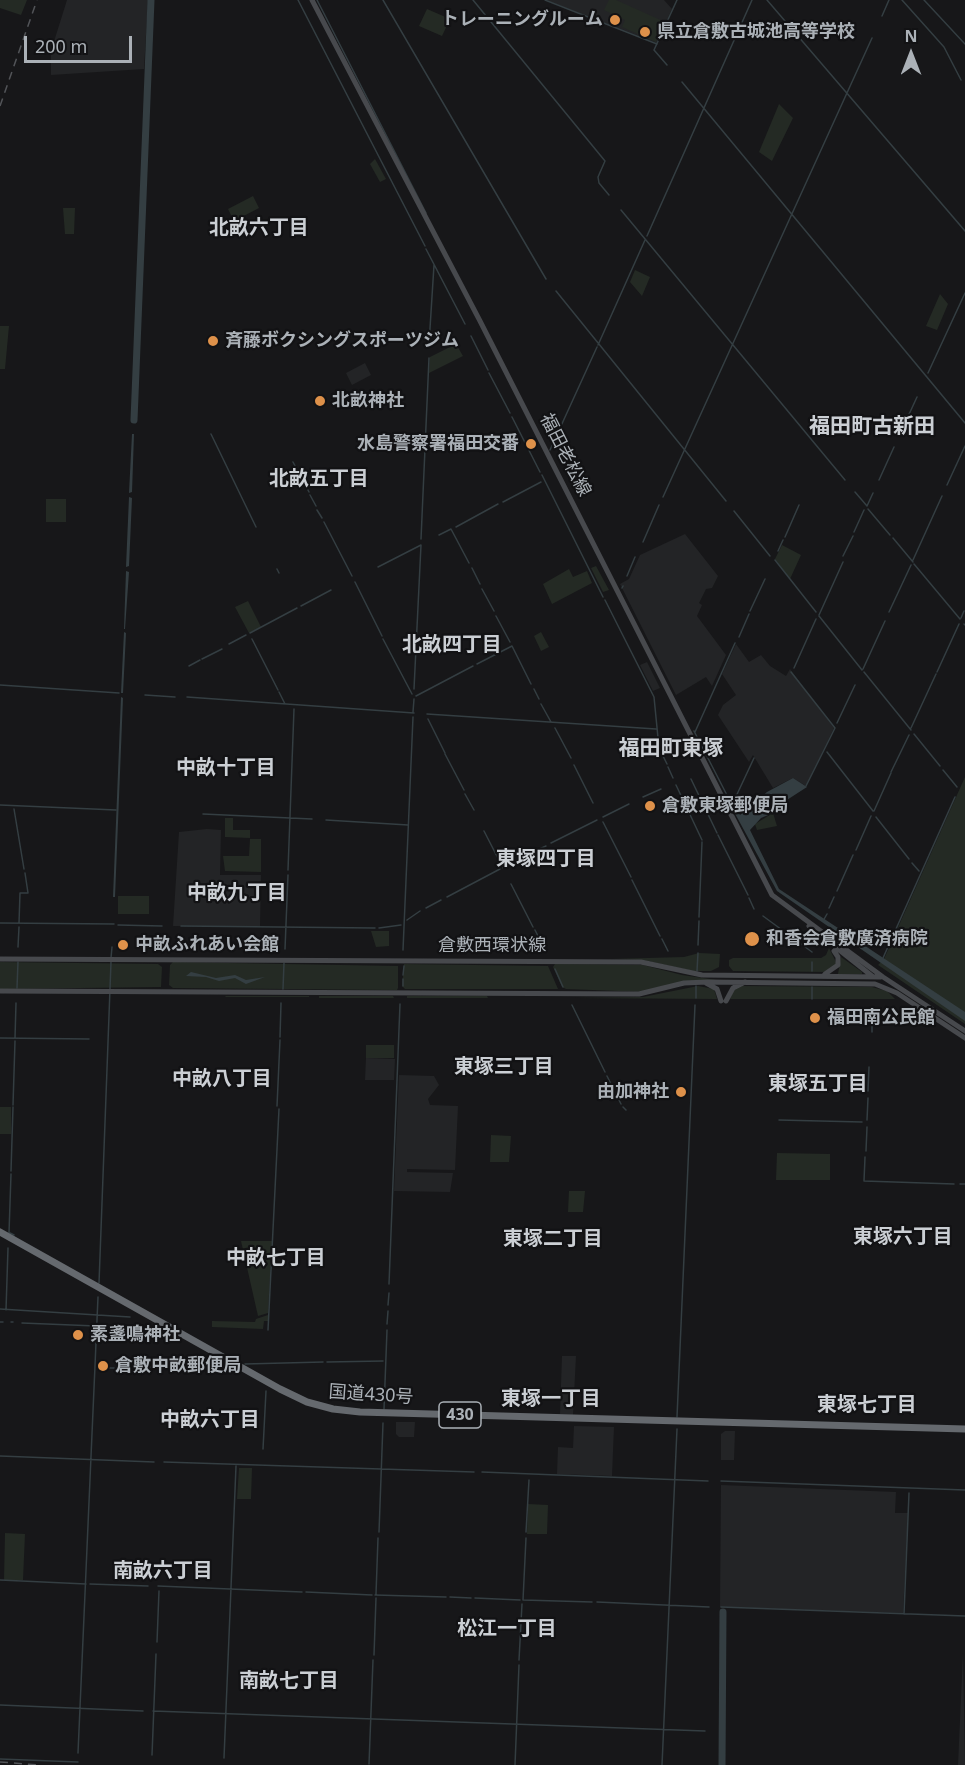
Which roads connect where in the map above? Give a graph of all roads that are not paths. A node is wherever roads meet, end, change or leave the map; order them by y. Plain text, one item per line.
1 (312, 0) edge
2 (799, 916) junction
3 (828, 943) junction
4 (855, 957) junction
5 (0, 959) edge
6 (864, 973) junction
7 (811, 975) junction
8 (873, 976) junction
9 (883, 977) junction
10 (749, 981) junction
11 (701, 982) junction
12 (847, 983) junction
13 (0, 991) edge
14 (897, 993) junction
15 (965, 1031) edge
16 (965, 1038) edge
17 (0, 1232) edge
18 (0, 1237) edge
19 (965, 1431) edge

1 - 2 main road, 福田老松線
2 - 3 main road, 福田老松線
2 - 4 main road, 福田老松線
3 - 6 main road, 福田老松線
3 - 7 main road
4 - 6 main road
4 - 9 main road, 福田老松線
5 - 7 main road, 倉敷西環状線
6 - 7 main road, 倉敷西環状線
6 - 8 main road, 倉敷西環状線
6 - 12 main road
8 - 9 main road, 倉敷西環状線
8 - 14 main road
9 - 15 main road, 倉敷西環状線
10 - 11 main road
10 - 11 main road
10 - 12 main road
11 - 13 main road
12 - 14 main road
14 - 16 main road
17 - 19 highway, 国道430号 / 430
18 - 19 highway, 国道430号 / 430

